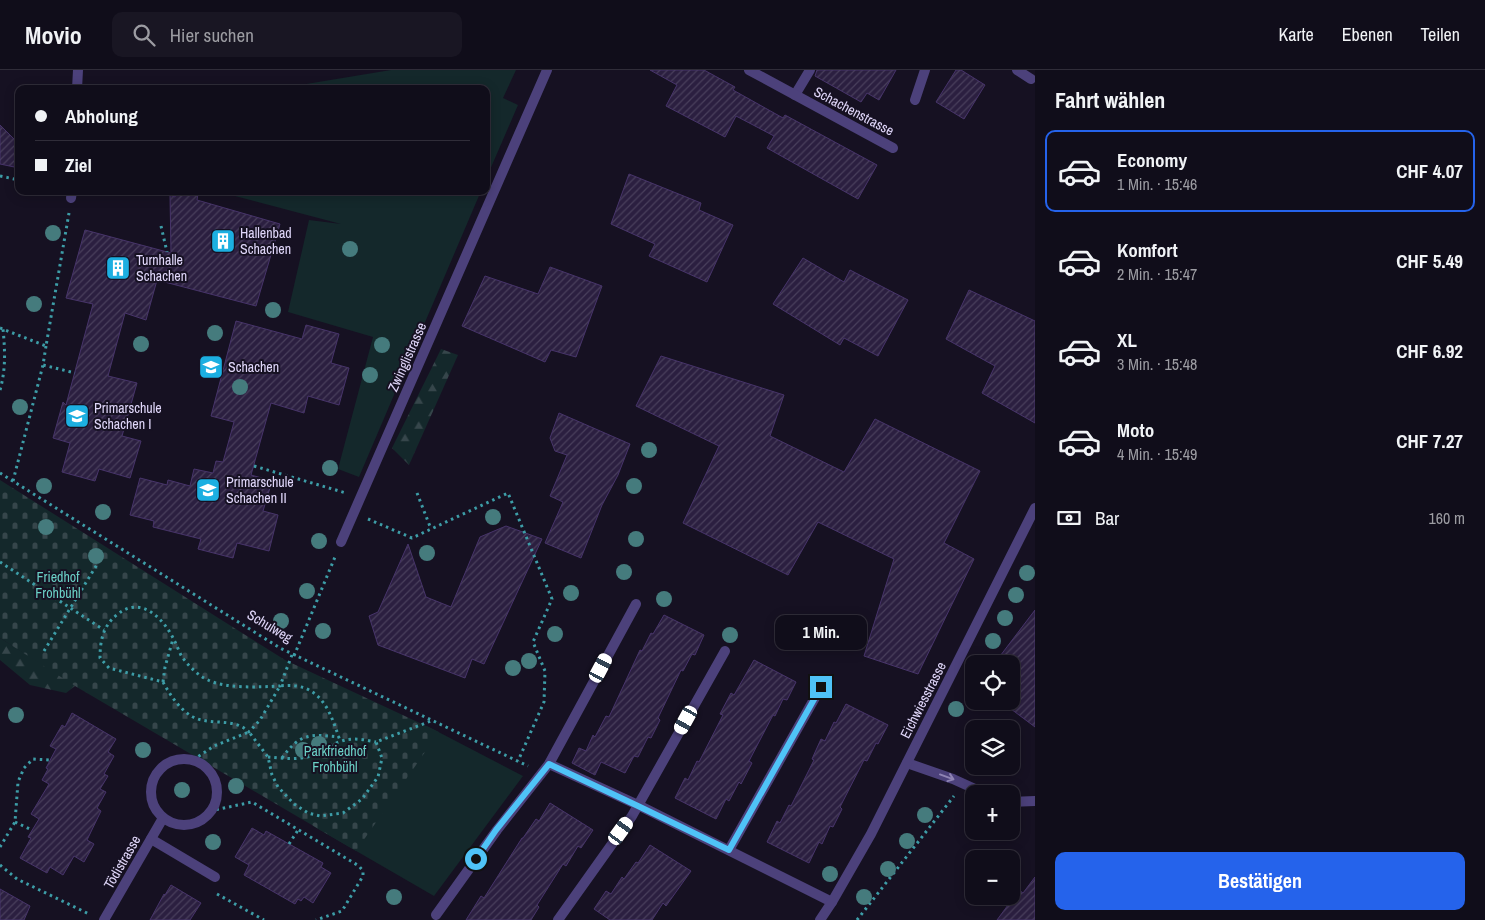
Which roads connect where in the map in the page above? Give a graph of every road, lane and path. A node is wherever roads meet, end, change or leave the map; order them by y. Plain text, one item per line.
1 (78, 70) edge
2 (547, 70) edge
3 (749, 70) edge
4 (810, 70) edge
5 (925, 70) edge
6 (1017, 70) edge
7 (1031, 79) dead end
8 (77, 85) edge
9 (796, 95) junction
10 (915, 100) dead end
11 (893, 148) dead end
12 (0, 176) edge
13 (15, 179) edge
14 (72, 195) edge
15 (161, 226) dead end
16 (167, 252) dead end
17 (2, 328) edge
18 (46, 346) junction
19 (43, 364) junction
20 (75, 373) dead end
21 (0, 390) edge
22 (254, 466) dead end
23 (0, 473) edge
24 (13, 481) junction
25 (417, 492) dead end
26 (360, 497) junction
27 (1035, 508) edge
28 (354, 513) junction
29 (430, 529) junction
30 (341, 542) joint
31 (101, 558) dead end
32 (0, 562) edge
33 (636, 604) dead end
34 (71, 608) junction
35 (104, 630) junction
36 (174, 638) junction
37 (44, 651) dead end
38 (725, 651) dead end
39 (293, 655) junction
40 (163, 682) junction
41 (280, 686) junction
42 (821, 687) dead end
43 (432, 721) junction
44 (249, 732) junction
45 (340, 739) junction
46 (376, 742) junction
47 (268, 757) junction
48 (282, 758) junction
49 (50, 760) dead end
50 (193, 760) junction
51 (518, 761) junction
52 (907, 763) junction
53 (549, 764) junction
54 (541, 775) junction
55 (963, 784) joint
56 (1035, 800) edge
57 (1020, 801) edge
58 (638, 806) junction
59 (210, 812) junction
60 (163, 818) junction
61 (15, 822) junction
62 (32, 830) dead end
63 (298, 830) junction
64 (151, 839) junction
65 (289, 844) dead end
66 (0, 847) edge
67 (729, 850) junction
68 (0, 865) edge
69 (215, 877) dead end
70 (832, 902) junction
71 (94, 916) dead end
72 (436, 916) dead end
73 (104, 920) edge
74 (316, 920) edge
75 (558, 920) edge
76 (820, 920) edge
77 (857, 920) edge

1 - 8 street
2 - 26 street, Zwinglistrasse
3 - 9 street, Schachenstrasse
4 - 9 street
5 - 10 street
6 - 7 street
9 - 11 street, Schachenstrasse
12 - 13 path
14 - 18 path
15 - 16 path
17 - 18 path
17 - 21 path
18 - 19 path
19 - 20 path
19 - 24 path
22 - 26 path
23 - 24 path, Schulweg
24 - 39 path, Schulweg
25 - 29 path
26 - 28 street, Zwinglistrasse
27 - 52 street, Eichwiesstrasse
28 - 29 path
28 - 30 street, Zwinglistrasse
29 - 51 path
30 - 39 path
31 - 34 path
32 - 34 path
33 - 53 street
34 - 35 path
34 - 37 path
35 - 36 path
35 - 40 path
36 - 40 path
36 - 41 path
38 - 58 street
39 - 41 path
39 - 43 path, Schulweg
40 - 44 path
41 - 44 path
41 - 45 path
42 - 67 street
43 - 46 path
43 - 51 path, Schulweg
44 - 47 path
44 - 50 path
45 - 46 path
45 - 48 path
45 - 48 path
46 - 47 path
47 - 48 path
49 - 61 path
50 - 59 street
50 - 60 street
51 - 54 path, Schulweg
52 -> 55 street
52 - 70 street, Eichwiesstrasse
53 - 54 street
53 - 58 street
54 - 72 street
55 - 77 path
56 - 57 street
58 - 67 street
58 - 75 street
59 - 60 street
59 - 63 path
60 - 64 street, Tödistrasse
61 - 62 path
61 - 66 path
63 - 65 path
63 - 74 path
64 - 69 street
64 - 73 street, Tödistrasse
67 - 70 street
68 - 71 path
70 - 76 street, Eichwiesstrasse

